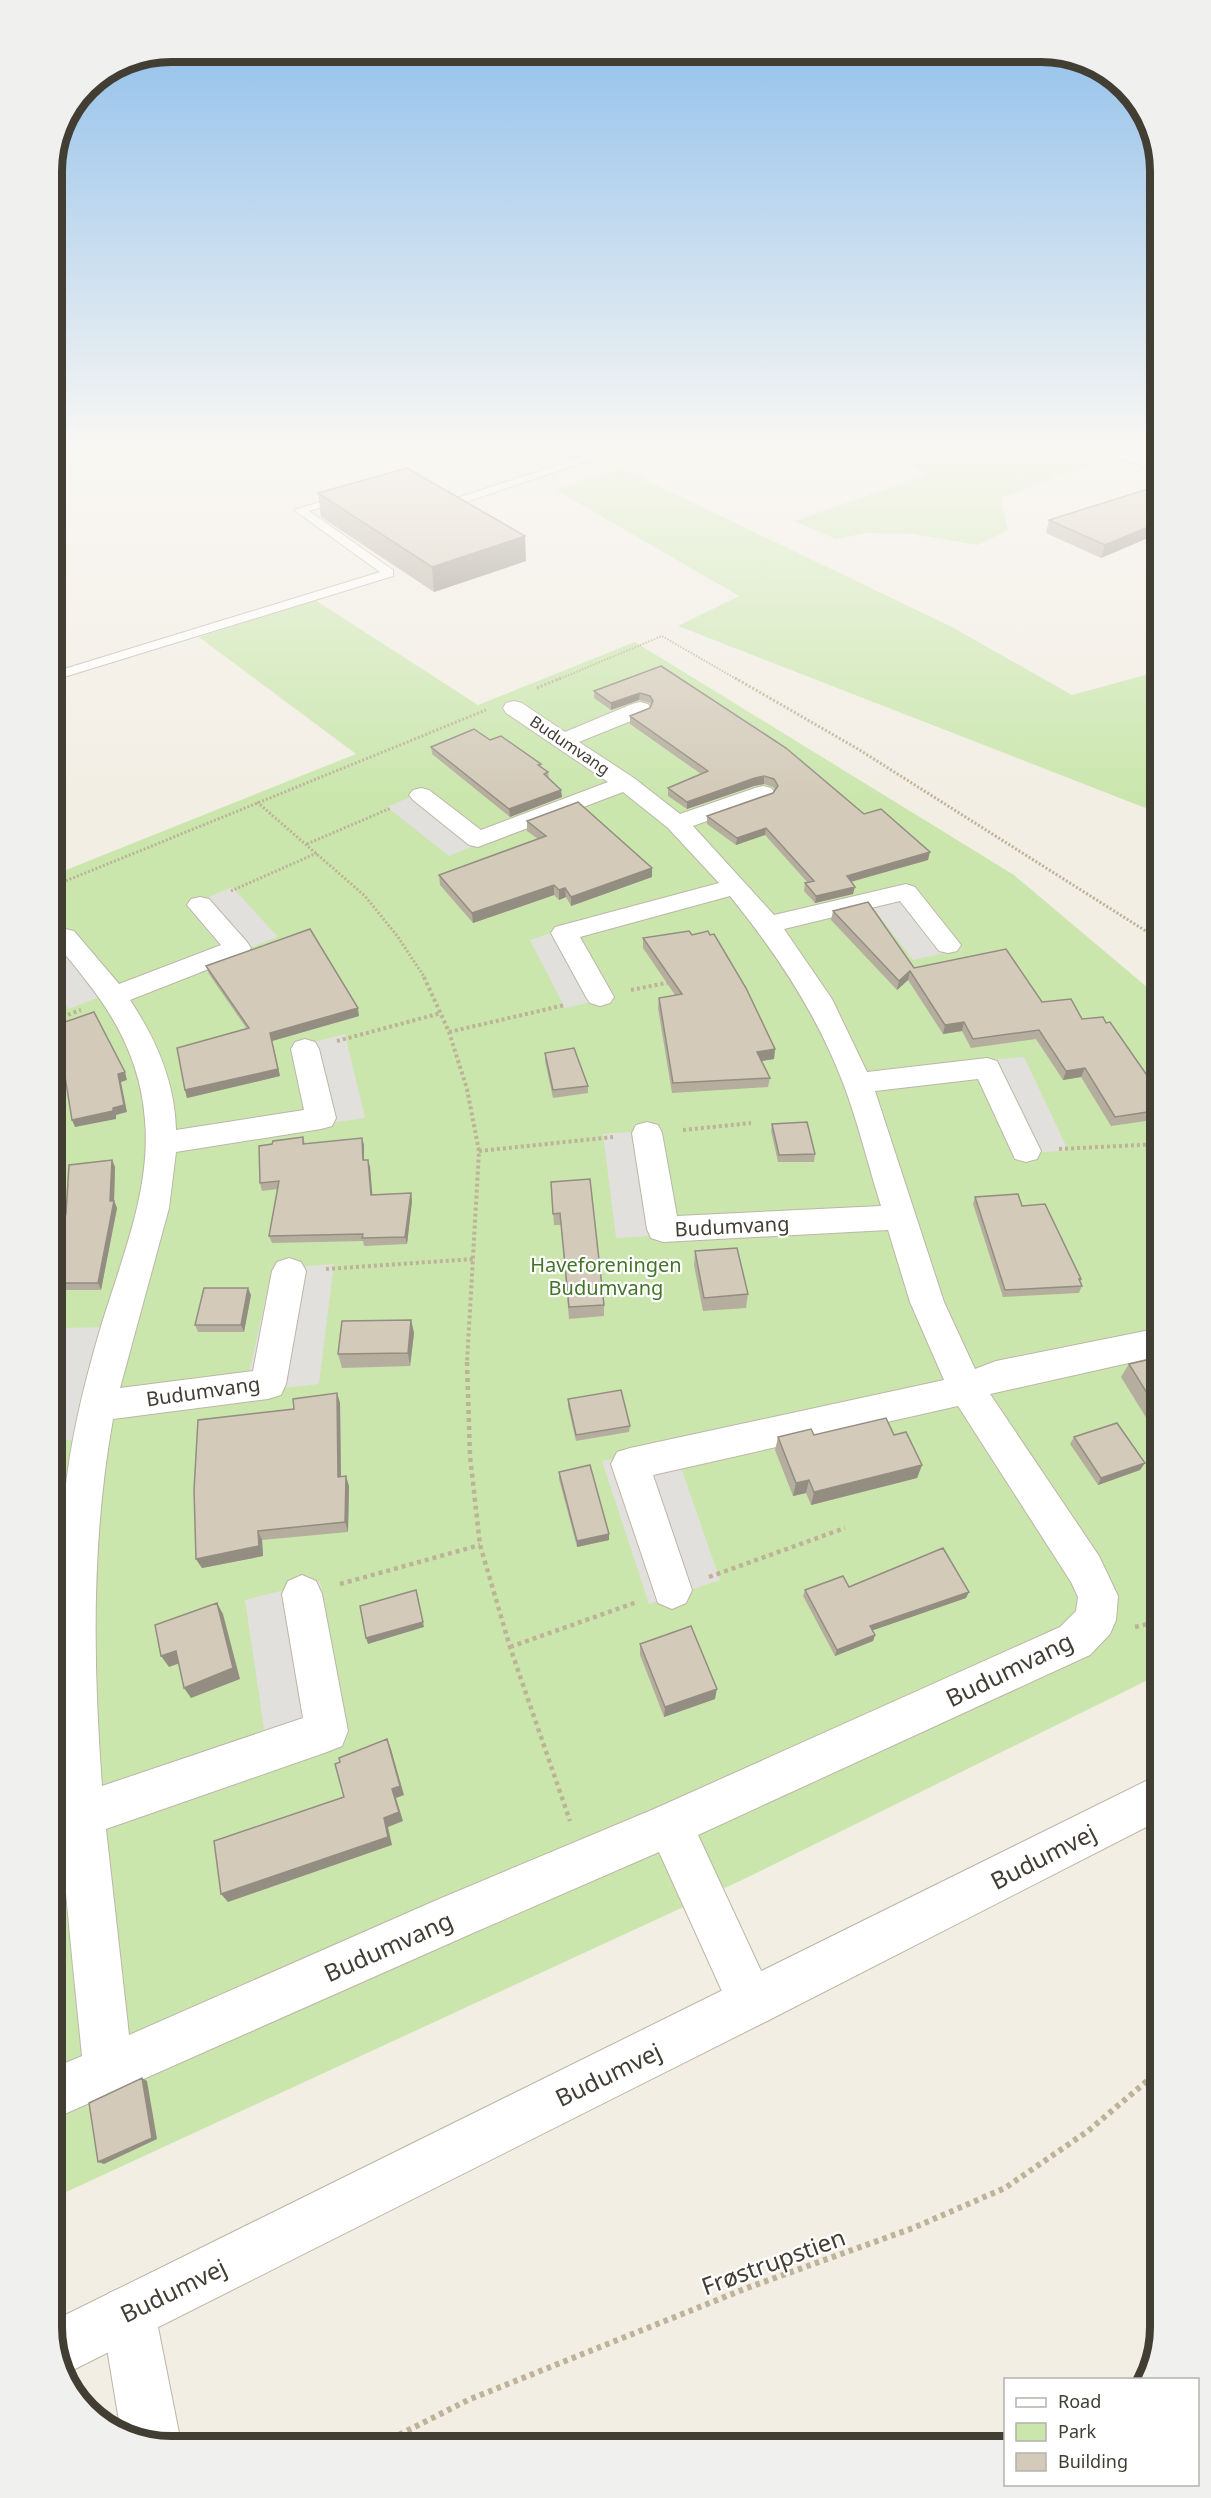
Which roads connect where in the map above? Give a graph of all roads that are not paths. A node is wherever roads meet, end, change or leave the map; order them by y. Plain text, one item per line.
1 (376, 564) edge
2 (62, 674) edge
3 (515, 701) road end
4 (640, 709) edge
5 (564, 740) junction
6 (626, 783) junction
7 (763, 793) dead end
8 (421, 795) road end
9 (677, 823) junction
10 (736, 886) junction
11 (200, 905) road end
12 (768, 925) junction
13 (65, 937) dead end
14 (948, 945) dead end
15 (115, 996) junction
16 (600, 997) road end
17 (305, 1049) road end
18 (858, 1083) junction
19 (647, 1133) road end
20 (162, 1143) junction
21 (1026, 1151) road end
22 (899, 1217) junction
23 (289, 1271) road end
24 (1150, 1344) edge
25 (965, 1387) junction
26 (98, 1406) junction
27 (672, 1590) road end
28 (302, 1594) road end
29 (1150, 1801) edge
30 (82, 1815) junction
31 (670, 1825) junction
32 (752, 2003) junction
33 (108, 2070) junction
34 (62, 2090) edge
35 (129, 2312) junction
36 (63, 2345) edge
37 (150, 2434) edge

1 - 2 lane
3 - 5 street, Budumvang
4 - 5 street
5 - 6 street, Budumvang
6 - 8 street, Budumvang
6 - 9 street, Budumvang
7 - 9 street
9 - 10 street, Budumvang
10 - 12 street, Budumvang
10 - 16 street
11 - 15 street
12 - 14 street
12 - 18 street, Budumvang
13 - 15 street
15 - 20 street
17 - 20 street
18 - 21 street
18 - 22 street, Budumvang
19 - 22 street, Budumvang
20 - 26 street
22 - 25 street, Budumvang
23 - 26 street, Budumvang
24 - 25 street
25 - 27 street
25 - 31 street, Budumvang
26 - 30 street
28 - 30 street
29 - 32 street, Budumvej
30 - 33 street
31 - 32 street
31 - 33 street, Budumvang
32 - 35 street, Budumvej
33 - 34 street, Budumvang
35 - 36 street, Budumvej
35 - 37 street

